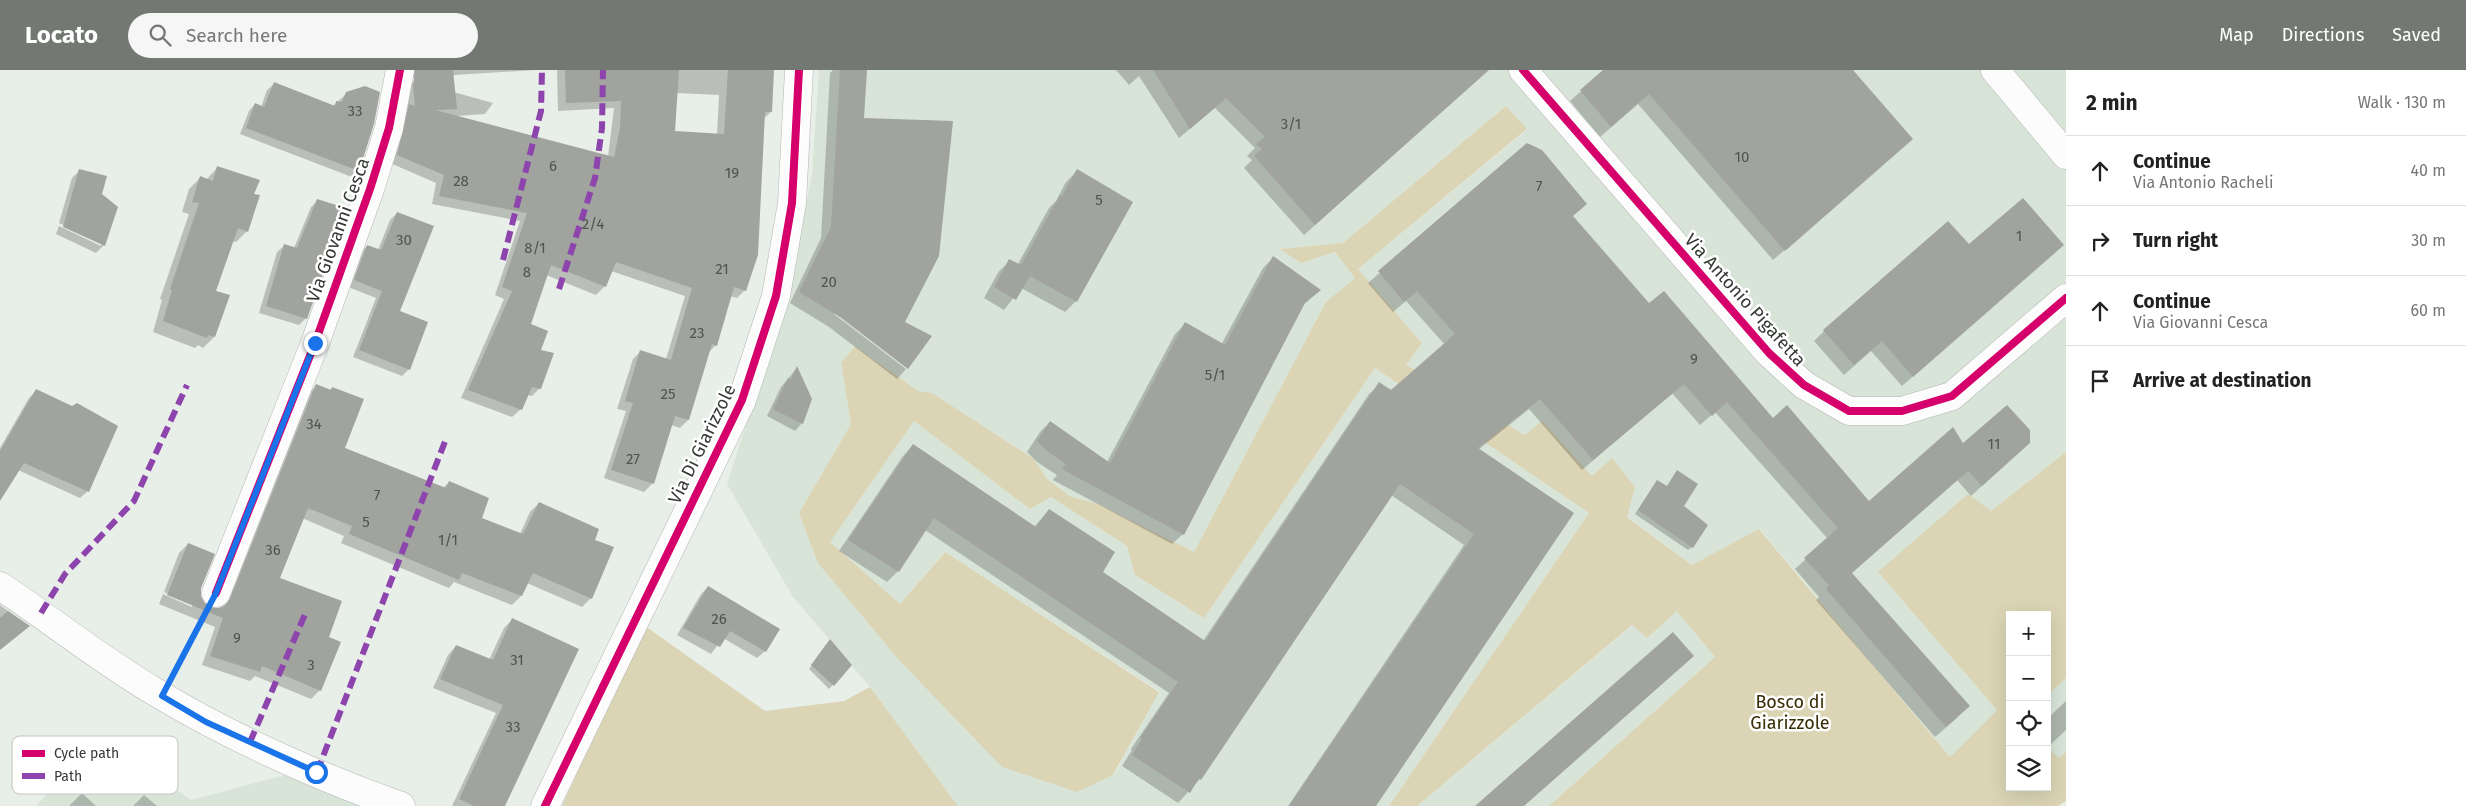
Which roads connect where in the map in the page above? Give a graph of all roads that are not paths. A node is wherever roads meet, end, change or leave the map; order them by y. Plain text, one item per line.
1 (400, 70) edge
2 (798, 70) edge
3 (1523, 70) edge
4 (1995, 70) edge
5 (2066, 155) edge
6 (2066, 298) edge
7 (0, 586) edge
8 (216, 593) road end
9 (401, 806) edge
10 (545, 806) edge

1 - 8 street, Via Giovanni Cesca
2 - 10 street, Via Di Giarizzole
3 - 6 street, Via Antonio Pigafetta
4 - 5 street
7 - 9 street

